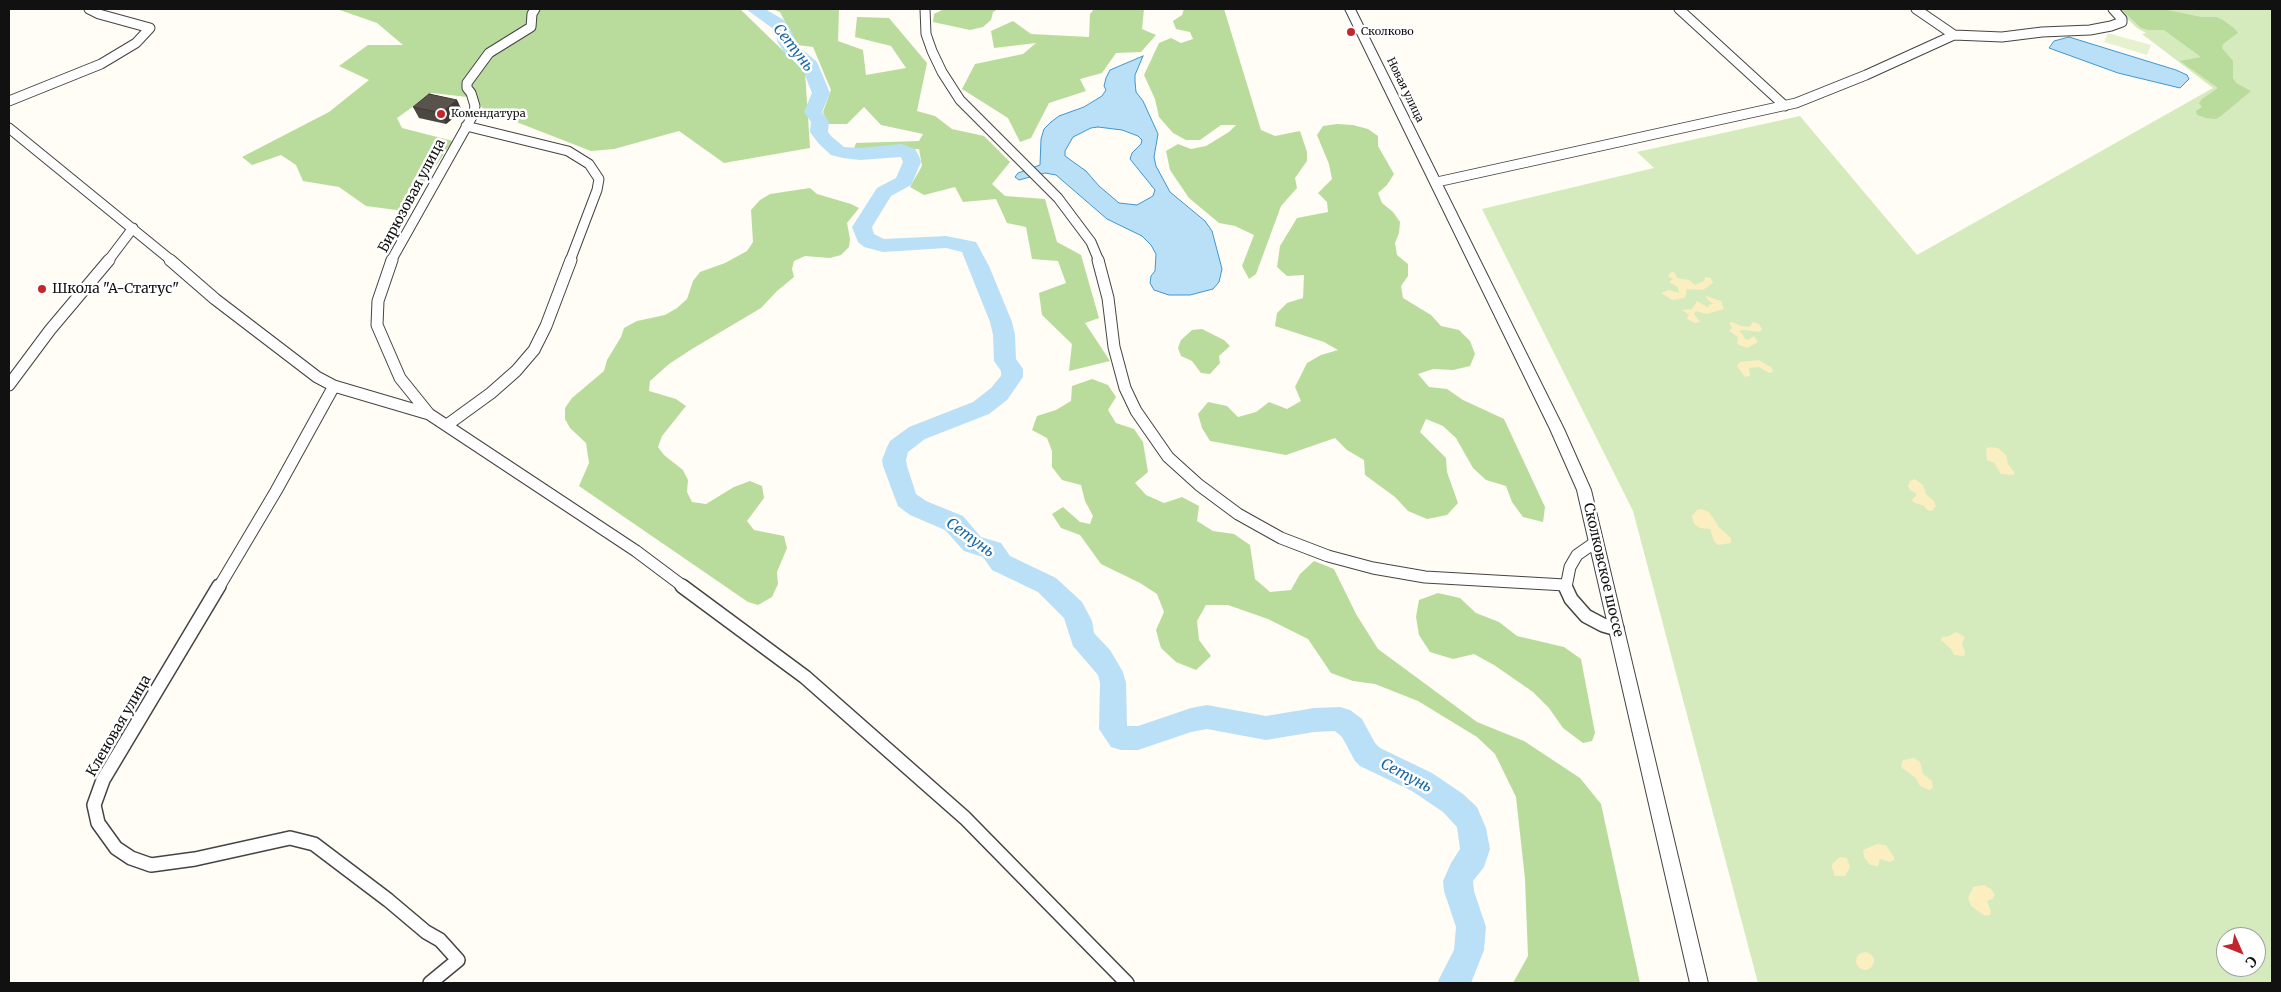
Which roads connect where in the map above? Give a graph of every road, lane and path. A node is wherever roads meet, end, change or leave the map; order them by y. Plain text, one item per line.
1 (89, 9) edge
2 (535, 9) edge
3 (925, 9) edge
4 (1350, 9) edge
5 (1679, 9) edge
6 (1916, 9) edge
7 (2113, 9) edge
8 (1954, 35) junction
9 (9, 100) edge
10 (1785, 106) junction
11 (466, 126) junction
12 (9, 128) edge
13 (1437, 182) junction
14 (133, 228) junction
15 (9, 385) edge
16 (334, 386) junction
17 (429, 414) junction
18 (447, 425) junction
19 (1597, 541) junction
20 (1565, 585) junction
21 (1617, 629) junction
22 (430, 983) edge
23 (1127, 983) edge
24 (1699, 983) edge

1 - 9 street
2 - 11 street, Бирюзовая улица
3 - 20 street
4 - 13 street, Новая улица
5 - 10 street
6 - 8 street
7 - 8 street
8 - 10 street
10 - 13 street
11 - 17 street, Бирюзовая улица
11 - 18 street
12 - 14 street
13 - 19 street, Сколковское шоссе
14 - 15 street
14 - 16 street
16 - 17 street
16 - 22 street, Кленовая улица
17 - 18 street
18 - 23 street
19 - 20 street
19 - 21 street, Сколковское шоссе
20 - 21 street
21 - 24 street, Сколковское шоссе

